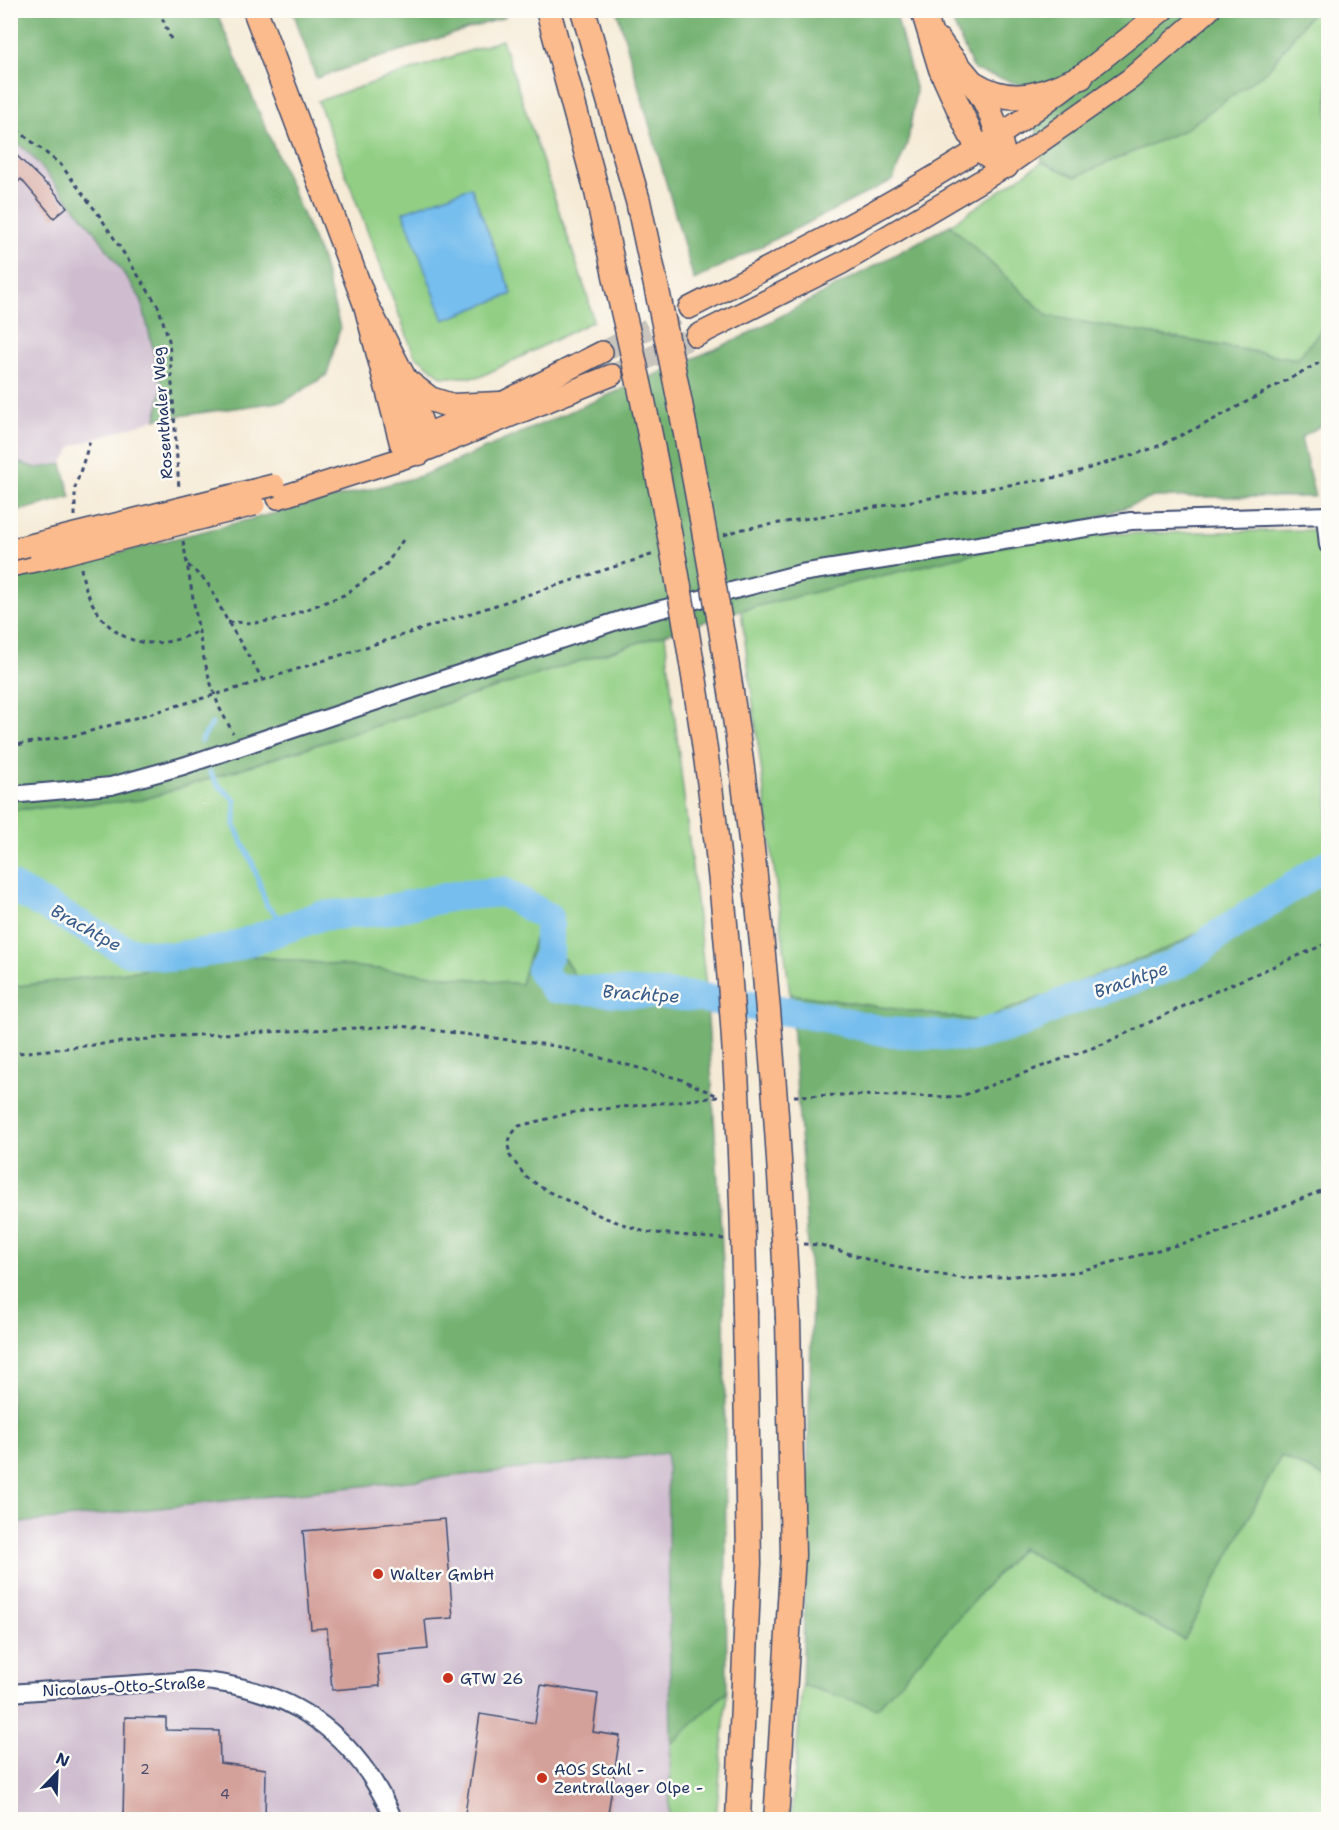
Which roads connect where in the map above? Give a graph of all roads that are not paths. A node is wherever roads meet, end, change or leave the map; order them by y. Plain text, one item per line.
1 (255, 10) edge
2 (548, 10) edge
3 (584, 10) edge
4 (1163, 10) edge
5 (1209, 10) edge
6 (923, 11) edge
7 (1080, 76) junction
8 (973, 83) junction
9 (989, 142) junction
10 (1006, 166) junction
11 (366, 305) junction
12 (689, 308) tunnel mouth
13 (696, 336) tunnel mouth
14 (602, 352) tunnel mouth
15 (612, 375) tunnel mouth
16 (405, 380) junction
17 (500, 404) junction
18 (415, 444) junction
19 (276, 492) junction
20 (1327, 515) edge
21 (1329, 545) edge
22 (10, 550) edge
23 (10, 566) edge
24 (10, 795) edge
25 (10, 1693) edge
26 (394, 1820) edge
27 (738, 1820) edge
28 (776, 1820) edge

1 - 11 highway
2 - 27 highway, bridge
3 - 28 highway, bridge
4 - 7 main road
5 - 10 main road
6 - 8 highway
6 - 9 highway
7 - 8 highway
7 - 9 main road
8 - 9 highway
9 - 10 highway
9 - 12 main road
10 - 13 main road
11 - 16 highway
11 - 18 highway
14 - 17 main road
15 - 18 main road
16 - 17 highway
16 - 18 highway
17 - 18 main road
18 - 19 main road
19 - 22 main road, bridge
19 - 23 main road, bridge
20 - 21 street
20 - 24 street
25 - 26 street, Nicolaus-Otto-Straße

